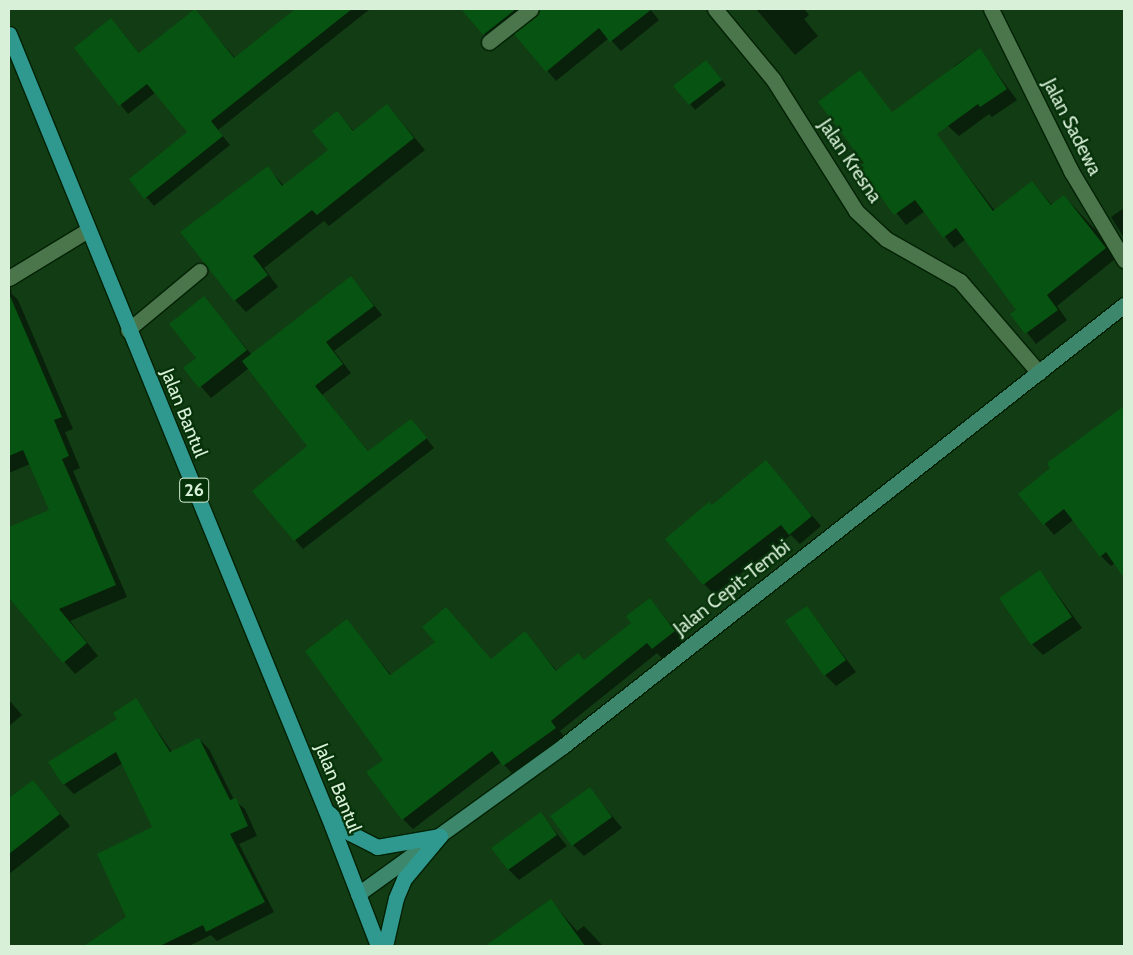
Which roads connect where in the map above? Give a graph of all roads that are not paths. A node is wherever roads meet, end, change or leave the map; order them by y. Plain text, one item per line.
1 (530, 9) edge
2 (715, 9) edge
3 (991, 9) edge
4 (9, 34) edge
5 (489, 42) dead end
6 (88, 230) junction
7 (1124, 260) edge
8 (200, 271) dead end
9 (9, 278) edge
10 (1124, 305) edge
11 (128, 331) junction
12 (1039, 373) junction
13 (325, 808) junction
14 (440, 836) junction
15 (358, 894) junction
16 (378, 946) edge
17 (385, 946) edge

1 - 5 street
2 - 12 street, Jalan Kresna
3 - 7 street, Jalan Sadewa
4 - 6 main road, Jalan Bantul / 26
6 - 9 street
6 - 11 main road, Jalan Bantul / 26
8 - 11 lane
10 - 12 main road, Jalan Cepit-Tembi
11 - 13 main road, Jalan Bantul / 26
12 - 14 main road, Jalan Cepit-Tembi
13 - 14 main road
13 - 15 main road, Jalan Bantul / 26
14 - 15 main road, Jalan Cepit-Tembi
14 - 17 main road
15 - 16 main road, Jalan Bantul / 26

